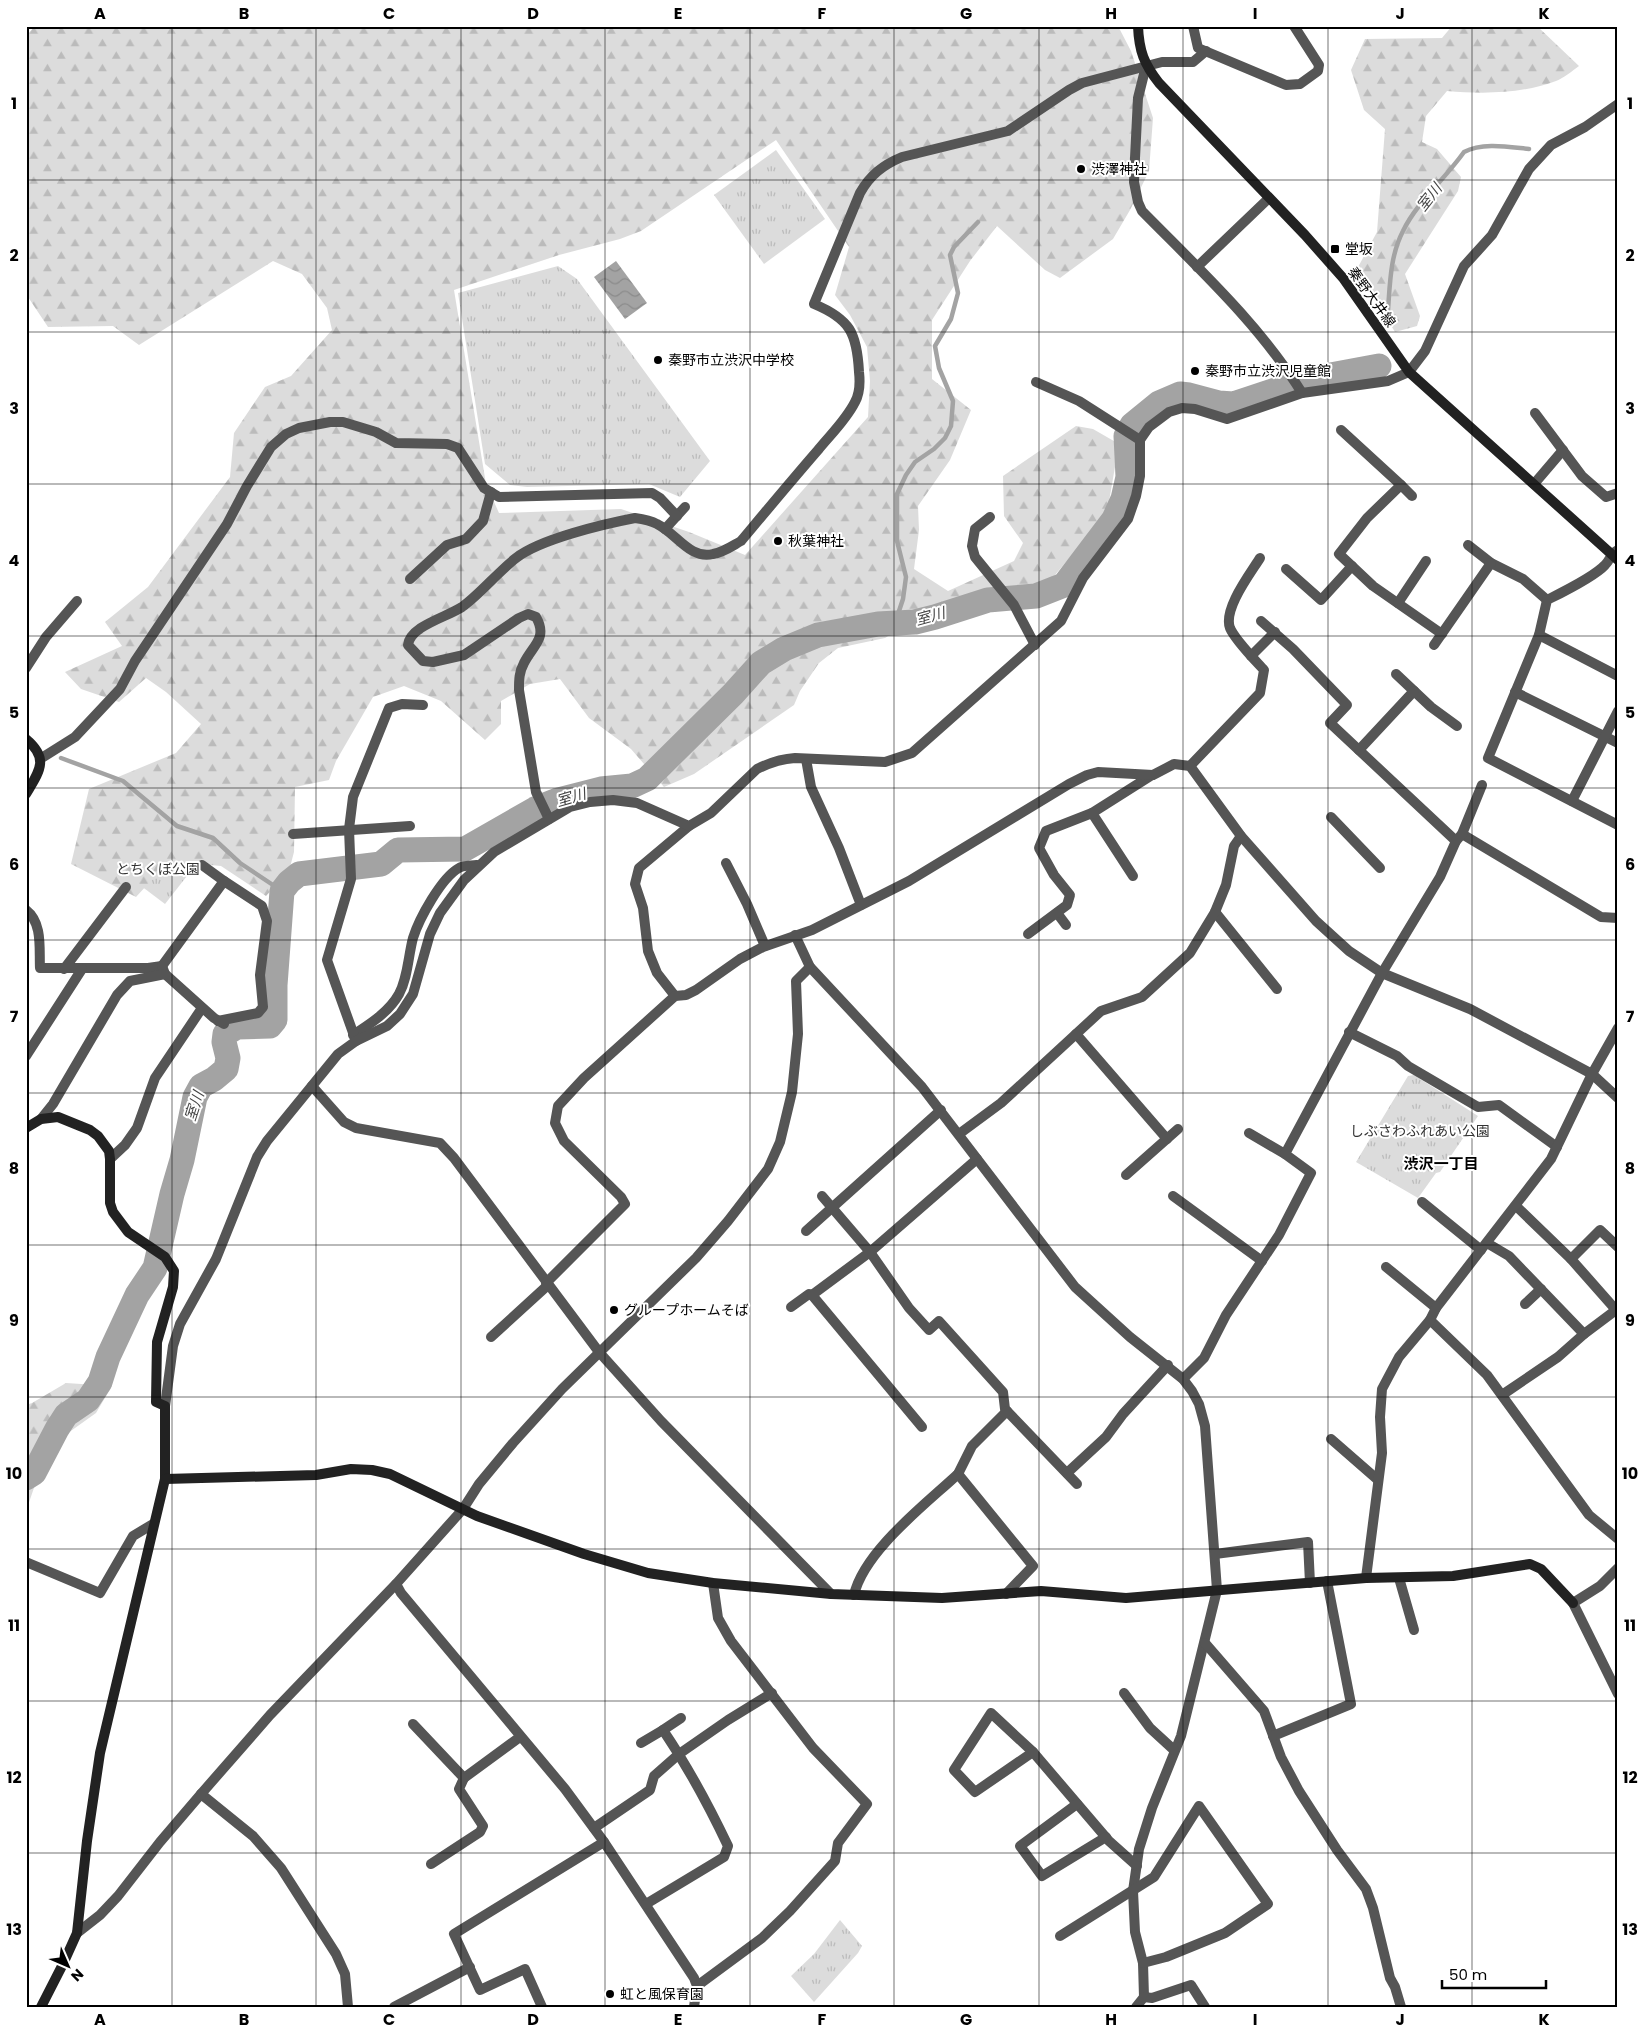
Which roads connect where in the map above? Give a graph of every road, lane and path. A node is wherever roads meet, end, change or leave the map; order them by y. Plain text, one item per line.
1 (1138, 26) edge
2 (1193, 26) edge
3 (1294, 26) edge
4 (1206, 51) junction
5 (1146, 66) junction
6 (1618, 104) edge
7 (1270, 198) junction
8 (1197, 267) junction
9 (1410, 372) junction
10 (1036, 382) dead end
11 (1301, 391) junction
12 (1535, 413) dead end
13 (1341, 430) dead end
14 (1138, 438) junction
15 (1563, 450) junction
16 (1534, 484) junction
17 (1401, 485) junction
18 (492, 492) junction
19 (1618, 493) edge
20 (1412, 496) dead end
21 (685, 507) dead end
22 (677, 516) junction
23 (990, 517) dead end
24 (664, 529) junction
25 (1468, 545) dead end
26 (1616, 555) edge
27 (1260, 558) dead end
28 (1426, 561) dead end
29 (1491, 563) junction
30 (1352, 566) junction
31 (1286, 569) dead end
32 (410, 579) dead end
33 (1547, 600) junction
34 (77, 601) dead end
35 (1398, 603) junction
36 (1262, 621) dead end
37 (1274, 632) junction
38 (1442, 634) junction
39 (1538, 635) junction
40 (1035, 645) junction
41 (1434, 645) dead end
42 (1251, 656) junction
43 (26, 668) edge
44 (1396, 674) dead end
45 (1618, 676) edge
46 (1414, 690) junction
47 (1515, 692) junction
48 (423, 705) dead end
49 (1618, 711) edge
50 (1457, 726) dead end
51 (1604, 736) junction
52 (26, 739) edge
53 (1618, 743) edge
54 (1359, 750) junction
55 (40, 759) junction
56 (806, 759) junction
57 (1190, 766) junction
58 (1153, 775) junction
59 (1482, 785) dead end
60 (26, 794) edge
61 (1572, 801) junction
62 (1092, 813) junction
63 (548, 816) junction
64 (1331, 817) dead end
65 (1618, 825) edge
66 (410, 826) dead end
67 (689, 826) junction
68 (349, 829) junction
69 (293, 834) dead end
70 (1241, 836) junction
71 (1459, 838) junction
72 (726, 863) dead end
73 (202, 865) dead end
74 (477, 865) junction
75 (1380, 868) dead end
76 (1133, 876) dead end
77 (224, 881) junction
78 (126, 887) dead end
79 (861, 905) junction
80 (26, 910) edge
81 (1215, 912) junction
82 (1057, 913) junction
83 (1618, 918) edge
84 (1066, 925) dead end
85 (795, 934) junction
86 (1028, 934) dead end
87 (765, 946) junction
88 (810, 967) junction
89 (64, 969) junction
90 (82, 969) junction
91 (164, 970) junction
92 (1382, 973) junction
93 (1277, 989) dead end
94 (676, 996) junction
95 (202, 1008) junction
96 (1618, 1028) edge
97 (1350, 1032) junction
98 (1076, 1034) junction
99 (354, 1038) junction
100 (26, 1056) edge
101 (1592, 1074) junction
102 (312, 1086) junction
103 (1618, 1098) edge
104 (941, 1110) junction
105 (42, 1119) junction
106 (26, 1128) edge
107 (1178, 1129) dead end
108 (1249, 1133) dead end
109 (959, 1134) junction
110 (1167, 1139) junction
111 (1557, 1147) junction
112 (1284, 1154) junction
113 (110, 1159) junction
114 (977, 1159) junction
115 (1126, 1175) dead end
116 (822, 1196) dead end
117 (1174, 1196) dead end
118 (1422, 1202) dead end
119 (1516, 1206) junction
120 (832, 1208) junction
121 (806, 1231) dead end
122 (1484, 1246) junction
123 (1618, 1247) edge
124 (870, 1252) junction
125 (1571, 1259) junction
126 (1262, 1261) junction
127 (1386, 1267) dead end
128 (547, 1284) junction
129 (1542, 1289) junction
130 (812, 1295) junction
131 (1525, 1304) dead end
132 (791, 1307) dead end
133 (1436, 1308) junction
134 (1430, 1320) junction
135 (1584, 1334) junction
136 (491, 1337) dead end
137 (599, 1352) junction
138 (1168, 1366) junction
139 (1183, 1379) junction
140 (1502, 1395) junction
141 (166, 1406) junction
142 (1007, 1411) junction
143 (922, 1427) dead end
144 (1330, 1439) dead end
145 (1067, 1473) junction
146 (958, 1474) junction
147 (165, 1479) junction
148 (1378, 1480) junction
149 (1077, 1484) dead end
150 (462, 1510) junction
151 (153, 1524) junction
152 (1618, 1539) edge
153 (1215, 1554) junction
154 (26, 1562) edge
155 (1618, 1568) edge
156 (1366, 1578) junction
157 (1399, 1578) junction
158 (1327, 1581) junction
159 (713, 1583) junction
160 (1310, 1583) junction
161 (396, 1584) junction
162 (1217, 1590) junction
163 (831, 1594) junction
164 (1006, 1594) junction
165 (854, 1595) junction
166 (1573, 1603) junction
167 (1414, 1630) dead end
168 (1205, 1643) junction
169 (772, 1693) junction
170 (1124, 1693) dead end
171 (1618, 1694) edge
172 (681, 1718) dead end
173 (413, 1724) dead end
174 (663, 1730) junction
175 (1273, 1736) junction
176 (520, 1737) junction
177 (641, 1743) dead end
178 (1174, 1750) junction
179 (1033, 1752) junction
180 (679, 1754) junction
181 (464, 1778) junction
182 (201, 1794) junction
183 (1077, 1804) junction
184 (594, 1828) junction
185 (1106, 1838) junction
186 (604, 1842) junction
187 (431, 1864) dead end
188 (1137, 1866) junction
189 (1133, 1892) junction
190 (646, 1904) junction
191 (77, 1933) junction
192 (1060, 1936) dead end
193 (1143, 1963) junction
194 (470, 1967) junction
195 (696, 1986) junction
196 (1144, 1997) junction
197 (395, 2006) edge
198 (41, 2007) edge
199 (348, 2007) edge
200 (542, 2007) edge
201 (694, 2007) edge
202 (1136, 2007) edge
203 (1205, 2007) edge
204 (1400, 2007) edge

1 - 5 street, 秦野大井線
2 - 4 street
3 - 4 street
4 - 5 street
5 - 7 street, 秦野大井線
5 - 8 street
5 - 24 street
6 - 9 street
7 - 8 street
7 - 9 street, 秦野大井線
8 - 11 street
9 - 11 street
9 - 16 street, 秦野大井線
10 - 14 street
11 - 14 street
12 - 15 street
13 - 17 street
14 - 40 street
15 - 16 street
15 - 19 street
16 - 26 street, 秦野大井線
17 - 20 street
17 - 30 street
18 - 22 street
18 - 32 street
18 - 55 street
21 - 22 street
22 - 24 street
23 - 40 street
24 - 63 street
25 - 29 street
26 - 33 street
27 - 42 street
28 - 35 street
29 - 33 street
29 - 38 street
30 - 31 street
30 - 35 street
33 - 39 street
34 - 43 street
35 - 38 street
36 - 37 street
37 - 42 street
37 - 54 street
38 - 41 street
39 - 45 street
39 - 47 street
40 - 56 street
42 - 57 street
44 - 46 street
46 - 50 street
46 - 54 street
47 - 51 street
47 - 61 street
48 - 68 street
49 - 51 street
51 - 53 street
51 - 61 street
52 - 55 street
54 - 71 street
55 - 60 street
56 - 67 street
56 - 79 street
57 - 58 street
57 - 70 street
58 - 62 street
58 - 79 street
59 - 71 street
61 - 65 street
62 - 76 street
62 - 82 street
63 - 67 street
63 - 74 street
64 - 75 street
66 - 68 street
67 - 94 street
68 - 69 street
68 - 99 street
70 - 81 street
70 - 92 street
71 - 83 street
71 - 92 street
72 - 87 street
73 - 77 street
74 - 99 street
74 - 99 street
77 - 91 street
77 - 95 street
78 - 89 street
79 - 85 street
80 - 89 street
81 - 93 street
81 - 98 street
82 - 84 street
82 - 86 street
85 - 87 street
85 - 88 street
87 - 94 street
88 - 104 street
88 - 137 street
89 - 90 street
90 - 91 street
90 - 100 street
91 - 95 street
91 - 105 street
92 - 97 street
92 - 101 street
94 - 128 street
95 - 113 street
96 - 101 street
97 - 111 street
97 - 112 street
98 - 109 street
98 - 110 street
99 - 102 street
101 - 103 street
101 - 111 street
102 - 128 street
102 - 141 street
104 - 109 street
104 - 120 street
105 - 106 street
105 - 113 street
107 - 110 street
108 - 112 street
109 - 114 street
110 - 115 street
111 - 119 street
112 - 126 street
113 - 141 street
114 - 124 street
114 - 138 street
116 - 120 street
117 - 126 street
118 - 122 street
119 - 122 street
119 - 125 street
120 - 121 street
120 - 124 street
122 - 129 street
122 - 133 street
123 - 125 street
124 - 130 street
124 - 142 street
125 - 135 street
126 - 139 street
127 - 133 street
128 - 136 street
128 - 137 street
129 - 131 street
129 - 135 street
130 - 132 street
130 - 143 street
133 - 134 street
134 - 140 street
134 - 148 street
135 - 140 street
137 - 150 street
137 - 163 street
138 - 139 street
138 - 145 street
139 - 153 street
140 - 152 street
141 - 147 street
142 - 145 street
142 - 146 street
144 - 148 street
145 - 149 street
146 - 164 street
146 - 165 street
147 - 150 street
147 - 151 street
148 - 156 street
150 - 159 street
150 - 161 street
151 - 154 street
151 - 191 street
153 - 160 street
153 - 162 street
155 - 166 street
156 - 157 street
156 - 158 street
157 - 166 street
157 - 167 street
158 - 160 street
158 - 175 street
159 - 163 street
159 - 169 street
160 - 162 street
161 - 176 street
161 - 182 street
162 - 164 street
162 - 168 street
163 - 165 street
164 - 165 street
166 - 171 street
168 - 175 street
168 - 178 street
169 - 180 street
169 - 195 street
170 - 178 street
172 - 174 street
173 - 181 street
174 - 177 street
174 - 180 street
175 - 204 street
176 - 181 street
176 - 184 street
178 - 188 street
179 - 179 street
179 - 183 street
180 - 184 street
180 - 190 street
181 - 187 street
182 - 191 street
182 - 199 street
183 - 185 street
183 - 185 street
184 - 186 street
185 - 188 street
186 - 190 street
186 - 194 street
188 - 189 street
189 - 192 street
189 - 193 street
189 - 193 street
190 - 195 street
191 - 198 street
193 - 196 street
194 - 197 street
194 - 200 street
195 - 201 street
196 - 202 street
196 - 203 street

